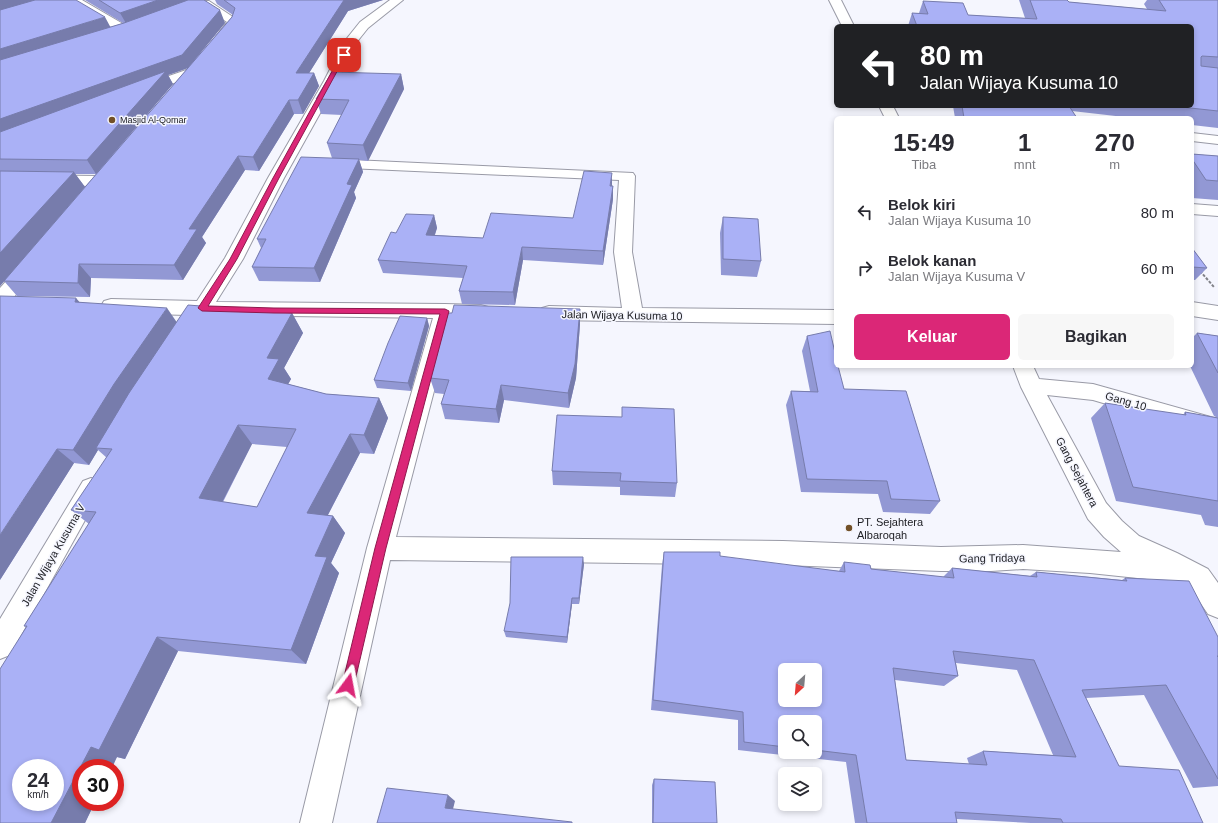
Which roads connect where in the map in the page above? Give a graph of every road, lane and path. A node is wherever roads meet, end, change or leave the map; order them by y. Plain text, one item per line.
1 (74, 0) edge
2 (397, 0) edge
3 (835, 0) edge
4 (209, 2) edge
5 (190, 8) edge
6 (847, 24) edge
7 (141, 26) edge
8 (126, 31) junction
9 (112, 36) edge
10 (200, 62) junction
11 (133, 94) edge
12 (172, 95) edge
13 (1194, 137) edge
14 (1218, 140) edge
15 (285, 163) junction
16 (0, 180) edge
17 (87, 198) edge
18 (1194, 209) edge
19 (1218, 211) edge
20 (38, 256) edge
21 (1196, 266) edge
22 (1218, 292) edge
23 (0, 302) edge
24 (23, 304) edge
25 (93, 305) edge
26 (202, 308) junction
27 (1194, 309) edge
28 (445, 311) junction
29 (500, 312) edge
30 (531, 313) edge
31 (1218, 314) edge
32 (633, 315) junction
33 (834, 316) edge
34 (185, 334) edge
35 (1028, 377) edge
36 (1218, 428) edge
37 (102, 468) edge
38 (380, 548) junction
39 (1199, 578) junction
40 (1218, 605) edge
41 (0, 645) edge
42 (318, 815) edge

1 - 8 street
2 - 15 street
3 - 6 street
4 - 5 street
4 - 10 street
7 - 8 street
8 - 9 street
10 - 11 street
10 - 12 street
13 - 14 street
15 - 26 street
15 - 32 street
16 - 17 street
18 - 19 street
20 - 23 street
21 - 22 path
23 - 24 street
25 - 26 street
26 - 28 street
26 - 34 street
27 - 31 street
28 - 29 street
28 - 38 street
30 - 32 street, Jalan Wijaya Kusuma 10
32 - 33 street, Jalan Wijaya Kusuma 10
35 - 36 street, Gang 10
35 - 39 street, Gang Sejahtera
37 - 41 street, Jalan Wijaya Kusuma V
38 - 39 street, Gang Tridaya
38 - 42 street
39 - 40 street

